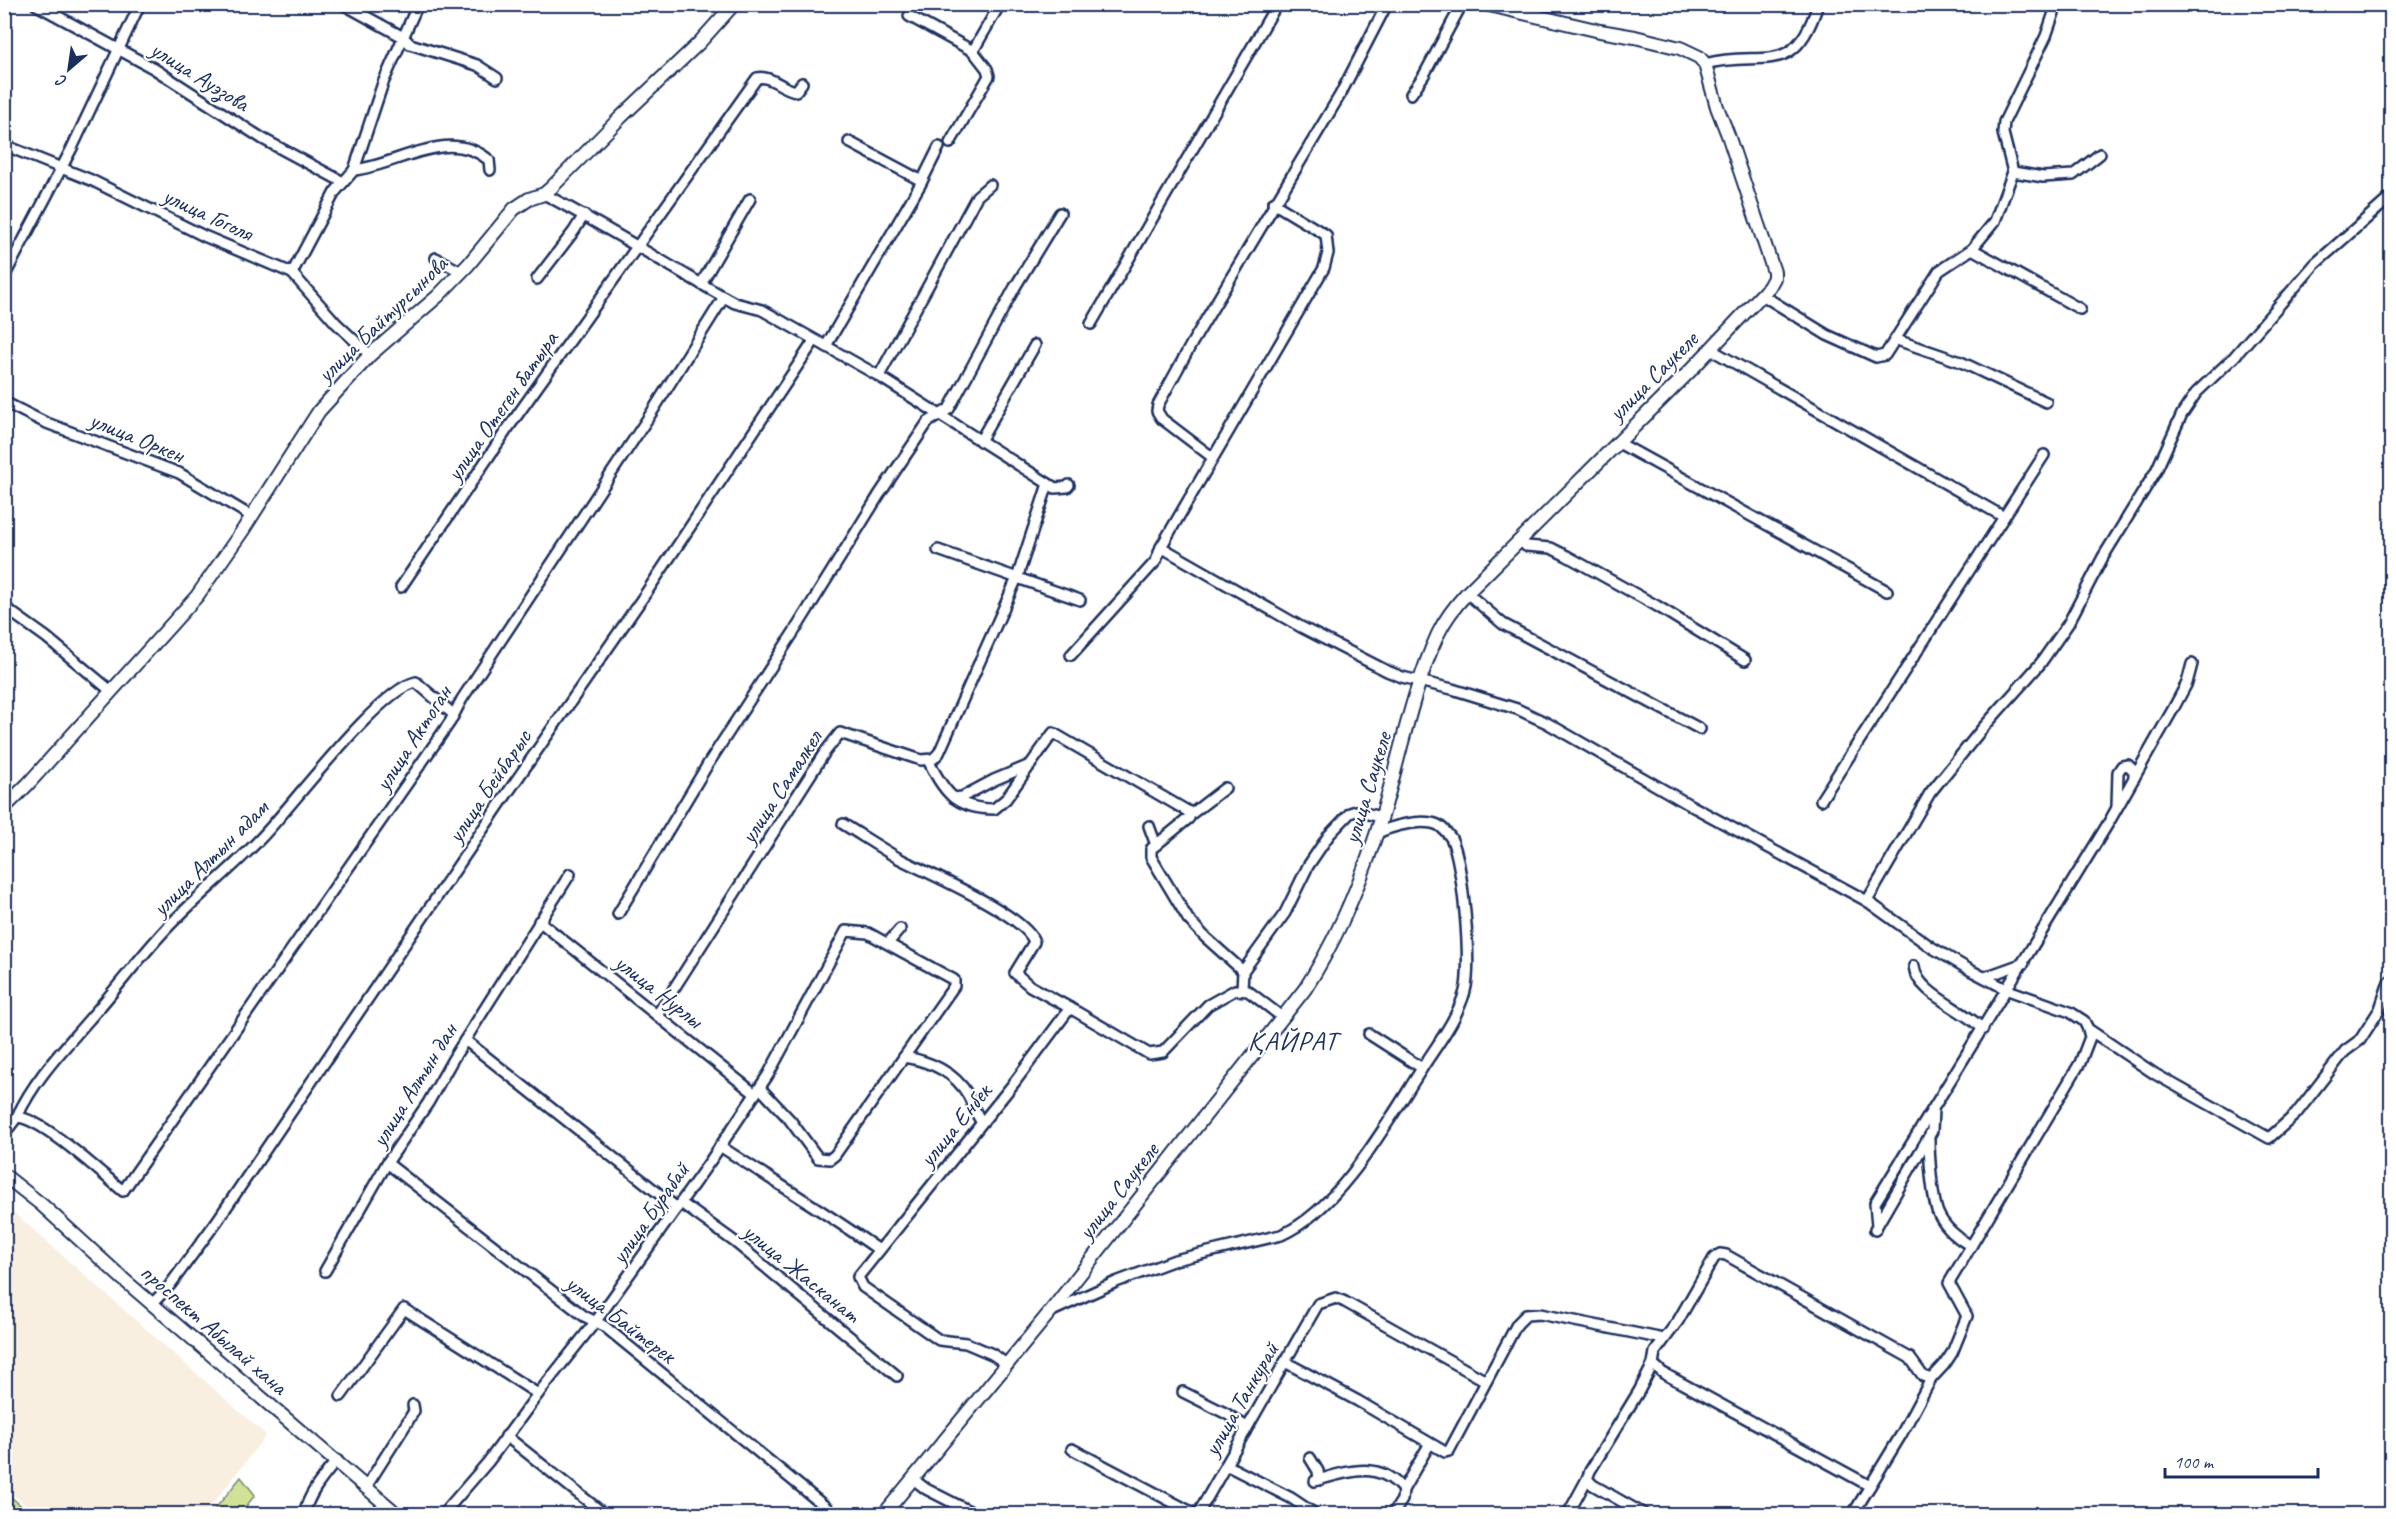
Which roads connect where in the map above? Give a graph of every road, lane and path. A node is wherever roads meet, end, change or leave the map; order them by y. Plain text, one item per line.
1 (35, 4) edge
2 (140, 4) edge
3 (343, 4) edge
4 (418, 4) edge
5 (734, 4) edge
6 (1000, 4) edge
7 (1277, 4) edge
8 (1387, 4) edge
9 (1462, 4) edge
10 (1485, 4) edge
11 (1818, 4) edge
12 (2057, 4) edge
13 (1498, 7) edge
14 (909, 16) dead end
15 (402, 37) junction
16 (118, 49) junction
17 (973, 51) junction
18 (1705, 64) junction
19 (497, 78) dead end
20 (802, 83) dead end
21 (1411, 94) dead end
22 (849, 142) dead end
23 (950, 143) dead end
24 (4, 146) edge
25 (939, 147) dead end
26 (2100, 154) dead end
27 (61, 169) junction
28 (354, 170) junction
29 (490, 170) dead end
30 (2013, 172) junction
31 (922, 181) junction
32 (343, 183) junction
33 (990, 185) dead end
34 (544, 194) junction
35 (2391, 196) edge
36 (750, 199) dead end
37 (1273, 203) junction
38 (1060, 213) dead end
39 (584, 215) junction
40 (637, 248) junction
41 (1972, 249) junction
42 (436, 258) dead end
43 (461, 272) junction
44 (292, 273) junction
45 (4, 277) edge
46 (537, 279) dead end
47 (701, 284) junction
48 (1762, 295) junction
49 (724, 297) junction
50 (2080, 309) dead end
51 (1091, 324) dead end
52 (814, 340) junction
53 (1897, 340) junction
54 (1035, 345) dead end
55 (826, 346) junction
56 (1710, 349) junction
57 (370, 355) junction
58 (879, 376) junction
59 (4, 402) edge
60 (2046, 402) dead end
61 (940, 415) junction
62 (980, 441) junction
63 (1617, 442) junction
64 (2044, 455) dead end
65 (1212, 457) junction
66 (1048, 484) junction
67 (1069, 485) dead end
68 (251, 516) junction
69 (2004, 517) junction
70 (1521, 540) junction
71 (1161, 547) junction
72 (938, 550) dead end
73 (1017, 578) junction
74 (401, 587) dead end
75 (1887, 591) dead end
76 (1467, 593) junction
77 (1080, 600) dead end
78 (4, 607) edge
79 (1071, 655) dead end
80 (1745, 660) dead end
81 (2192, 664) dead end
82 (1421, 683) junction
83 (111, 691) junction
84 (453, 714) junction
85 (1700, 729) dead end
86 (928, 760) junction
87 (1030, 765) junction
88 (2134, 778) junction
89 (1225, 788) dead end
90 (954, 798) junction
91 (1821, 800) dead end
92 (4, 808) edge
93 (2117, 808) junction
94 (1190, 815) junction
95 (1380, 816) junction
96 (843, 824) dead end
97 (1149, 826) dead end
98 (1376, 834) junction
99 (1156, 845) junction
100 (570, 874) dead end
101 (1867, 901) junction
102 (618, 914) dead end
103 (539, 921) junction
104 (900, 929) dead end
105 (888, 943) junction
106 (2024, 963) junction
107 (1914, 966) dead end
108 (1244, 971) junction
109 (1984, 977) junction
110 (2391, 981) edge
111 (1242, 989) junction
112 (2008, 990) junction
113 (1070, 1008) junction
114 (657, 1015) junction
115 (1282, 1017) junction
116 (1983, 1029) junction
117 (2088, 1029) junction
118 (1369, 1034) dead end
119 (465, 1040) junction
120 (904, 1057) junction
121 (1422, 1068) junction
122 (757, 1091) junction
123 (1933, 1108) junction
124 (17, 1117) junction
125 (981, 1121) junction
126 (4, 1134) edge
127 (1929, 1136) junction
128 (720, 1146) junction
129 (387, 1163) junction
130 (4, 1175) edge
131 (679, 1205) junction
132 (1971, 1246) junction
133 (879, 1250) junction
134 (325, 1271) dead end
135 (153, 1303) junction
136 (1050, 1312) junction
137 (596, 1321) junction
138 (1648, 1337) junction
139 (1664, 1339) junction
140 (1655, 1352) junction
141 (1285, 1362) junction
142 (1653, 1364) junction
143 (1008, 1365) junction
144 (897, 1376) dead end
145 (1930, 1379) junction
146 (1486, 1381) junction
147 (1183, 1392) dead end
148 (538, 1394) junction
149 (341, 1396) dead end
150 (413, 1405) dead end
151 (1245, 1432) junction
152 (506, 1436) junction
153 (1429, 1445) junction
154 (1072, 1449) dead end
155 (1310, 1458) dead end
156 (337, 1461) junction
157 (1226, 1465) junction
158 (913, 1479) junction
159 (1587, 1479) junction
160 (1870, 1486) junction
161 (366, 1487) junction
162 (1403, 1490) junction
163 (828, 1509) dead end
164 (304, 1515) edge
165 (397, 1515) edge
166 (443, 1515) edge
167 (604, 1515) edge
168 (884, 1515) edge
169 (975, 1515) edge
170 (1197, 1515) edge
171 (1315, 1515) edge
172 (1394, 1515) edge
173 (1568, 1515) edge
174 (1644, 1515) edge
175 (1854, 1515) edge

1 - 16 street, улица Ауэзова
2 - 16 street
3 - 15 street
4 - 15 street
5 - 34 street, улица Байтурсынова
6 - 17 street
7 - 51 street
8 - 37 street
9 - 21 street
10 - 13 street
11 - 18 street
12 - 30 street
13 - 18 street
14 - 17 street
15 - 19 street
15 - 28 street
16 - 27 street
16 - 32 street, улица Ауэзова
17 - 23 street
18 - 48 street, улица Саукеле
20 - 40 street, улица Отеген батыра
22 - 31 street
24 - 27 street, улица Гоголя
25 - 31 street
26 - 30 street
27 - 44 street, улица Гоголя
27 - 45 street
28 - 29 street
28 - 32 street
30 - 41 street
31 - 55 street
32 - 44 street
33 - 58 street
34 - 39 street
34 - 43 street, улица Байтурсынова
35 - 101 street
36 - 47 street
37 - 65 street
37 - 65 street
38 - 61 street
39 - 40 street
39 - 46 street
40 - 47 street
40 - 74 street, улица Отеген батыра
41 - 50 street
41 - 53 street
42 - 43 street
43 - 57 street, улица Байтурсынова
44 - 57 street, улица Гоголя
47 - 49 street
48 - 53 street
48 - 56 street, улица Саукеле
49 - 52 street
49 - 84 street, улица Актоган
52 - 55 street
52 - 135 street, улица Бейбарыс
53 - 60 street
54 - 62 street
55 - 58 street
56 - 63 street, улица Саукеле
56 - 69 street
57 - 68 street, улица Байтурсынова
58 - 61 street
59 - 68 street, улица Оркен
61 - 62 street
61 - 102 street
62 - 66 street
63 - 70 street, улица Саукеле
63 - 75 street
64 - 69 street
65 - 71 street
66 - 67 street
66 - 73 street
68 - 83 street, улица Байтурсынова
69 - 91 street
70 - 76 street, улица Саукеле
70 - 80 street
71 - 79 street
71 - 82 street
72 - 73 street
73 - 77 street
73 - 86 street
76 - 82 street, улица Саукеле
76 - 85 street
78 - 83 street
81 - 88 street
82 - 95 street, улица Саукеле
82 - 101 street
83 - 92 street, улица Байтурсынова
84 - 124 street, улица Алтын адам
84 - 124 street, улица Актоган
86 - 90 street
86 - 114 street, улица Самалкел
87 - 90 street
87 - 90 street
87 - 94 street
88 - 93 street
88 - 93 street
89 - 94 street
93 - 106 street
94 - 99 street
95 - 98 street, улица Саукеле
95 - 108 street
96 - 113 street
97 - 99 street
98 - 115 street, улица Саукеле
98 - 121 street
99 - 108 street
100 - 103 street, улица Алтын дан
101 - 109 street
103 - 114 street, улица Нурлы
103 - 119 street, улица Алтын дан
104 - 105 street
105 - 120 street
105 - 122 street, улица Бурабай
106 - 109 street
106 - 112 street
107 - 116 street
108 - 111 street
109 - 112 street
110 - 117 street
111 - 113 street
111 - 115 street
112 - 116 street
112 - 117 street
113 - 125 street, улица Енбек
114 - 122 street, улица Нурлы
115 - 136 street, улица Саукеле
116 - 123 street
117 - 132 street
118 - 121 street
119 - 129 street, улица Алтын дан
119 - 131 street, улица Жасканат
120 - 122 street, улица Нурлы
120 - 125 street
121 - 136 street
122 - 128 street, улица Бурабай
123 - 127 street
123 - 127 street
124 - 126 street
125 - 133 street, улица Енбек
127 - 132 street
128 - 131 street, улица Бурабай
128 - 133 street
129 - 134 street, улица Алтын дан
129 - 137 street, улица Байтерек
130 - 135 street, проспект Абылай хана
131 - 137 street, улица Бурабай
131 - 144 street, улица Жасканат
132 - 145 street
133 - 143 street, улица Енбек
135 - 156 street, проспект Абылай хана
136 - 143 street, улица Саукеле
137 - 148 street, улица Бурабай
137 - 163 street, улица Байтерек
138 - 139 street
138 - 140 street
138 - 146 street
139 - 140 street
139 - 145 street
140 - 142 street
141 - 146 street, улица Танкурай
141 - 151 street, улица Танкурай
141 - 153 street
142 - 159 street
142 - 160 street
143 - 158 street, улица Саукеле
145 - 160 street
146 - 153 street
147 - 151 street
148 - 149 street
148 - 152 street, улица Бурабай
150 - 161 street
151 - 157 street, улица Танкурай
152 - 166 street, улица Бурабай
152 - 167 street
153 - 162 street
154 - 170 street
155 - 162 street
156 - 161 street, проспект Абылай хана
156 - 164 street
157 - 170 street, улица Танкурай
157 - 171 street
158 - 168 street, улица Саукеле
158 - 169 street
159 - 173 street
159 - 174 street
160 - 175 street
161 - 165 street, проспект Абылай хана
162 - 172 street

